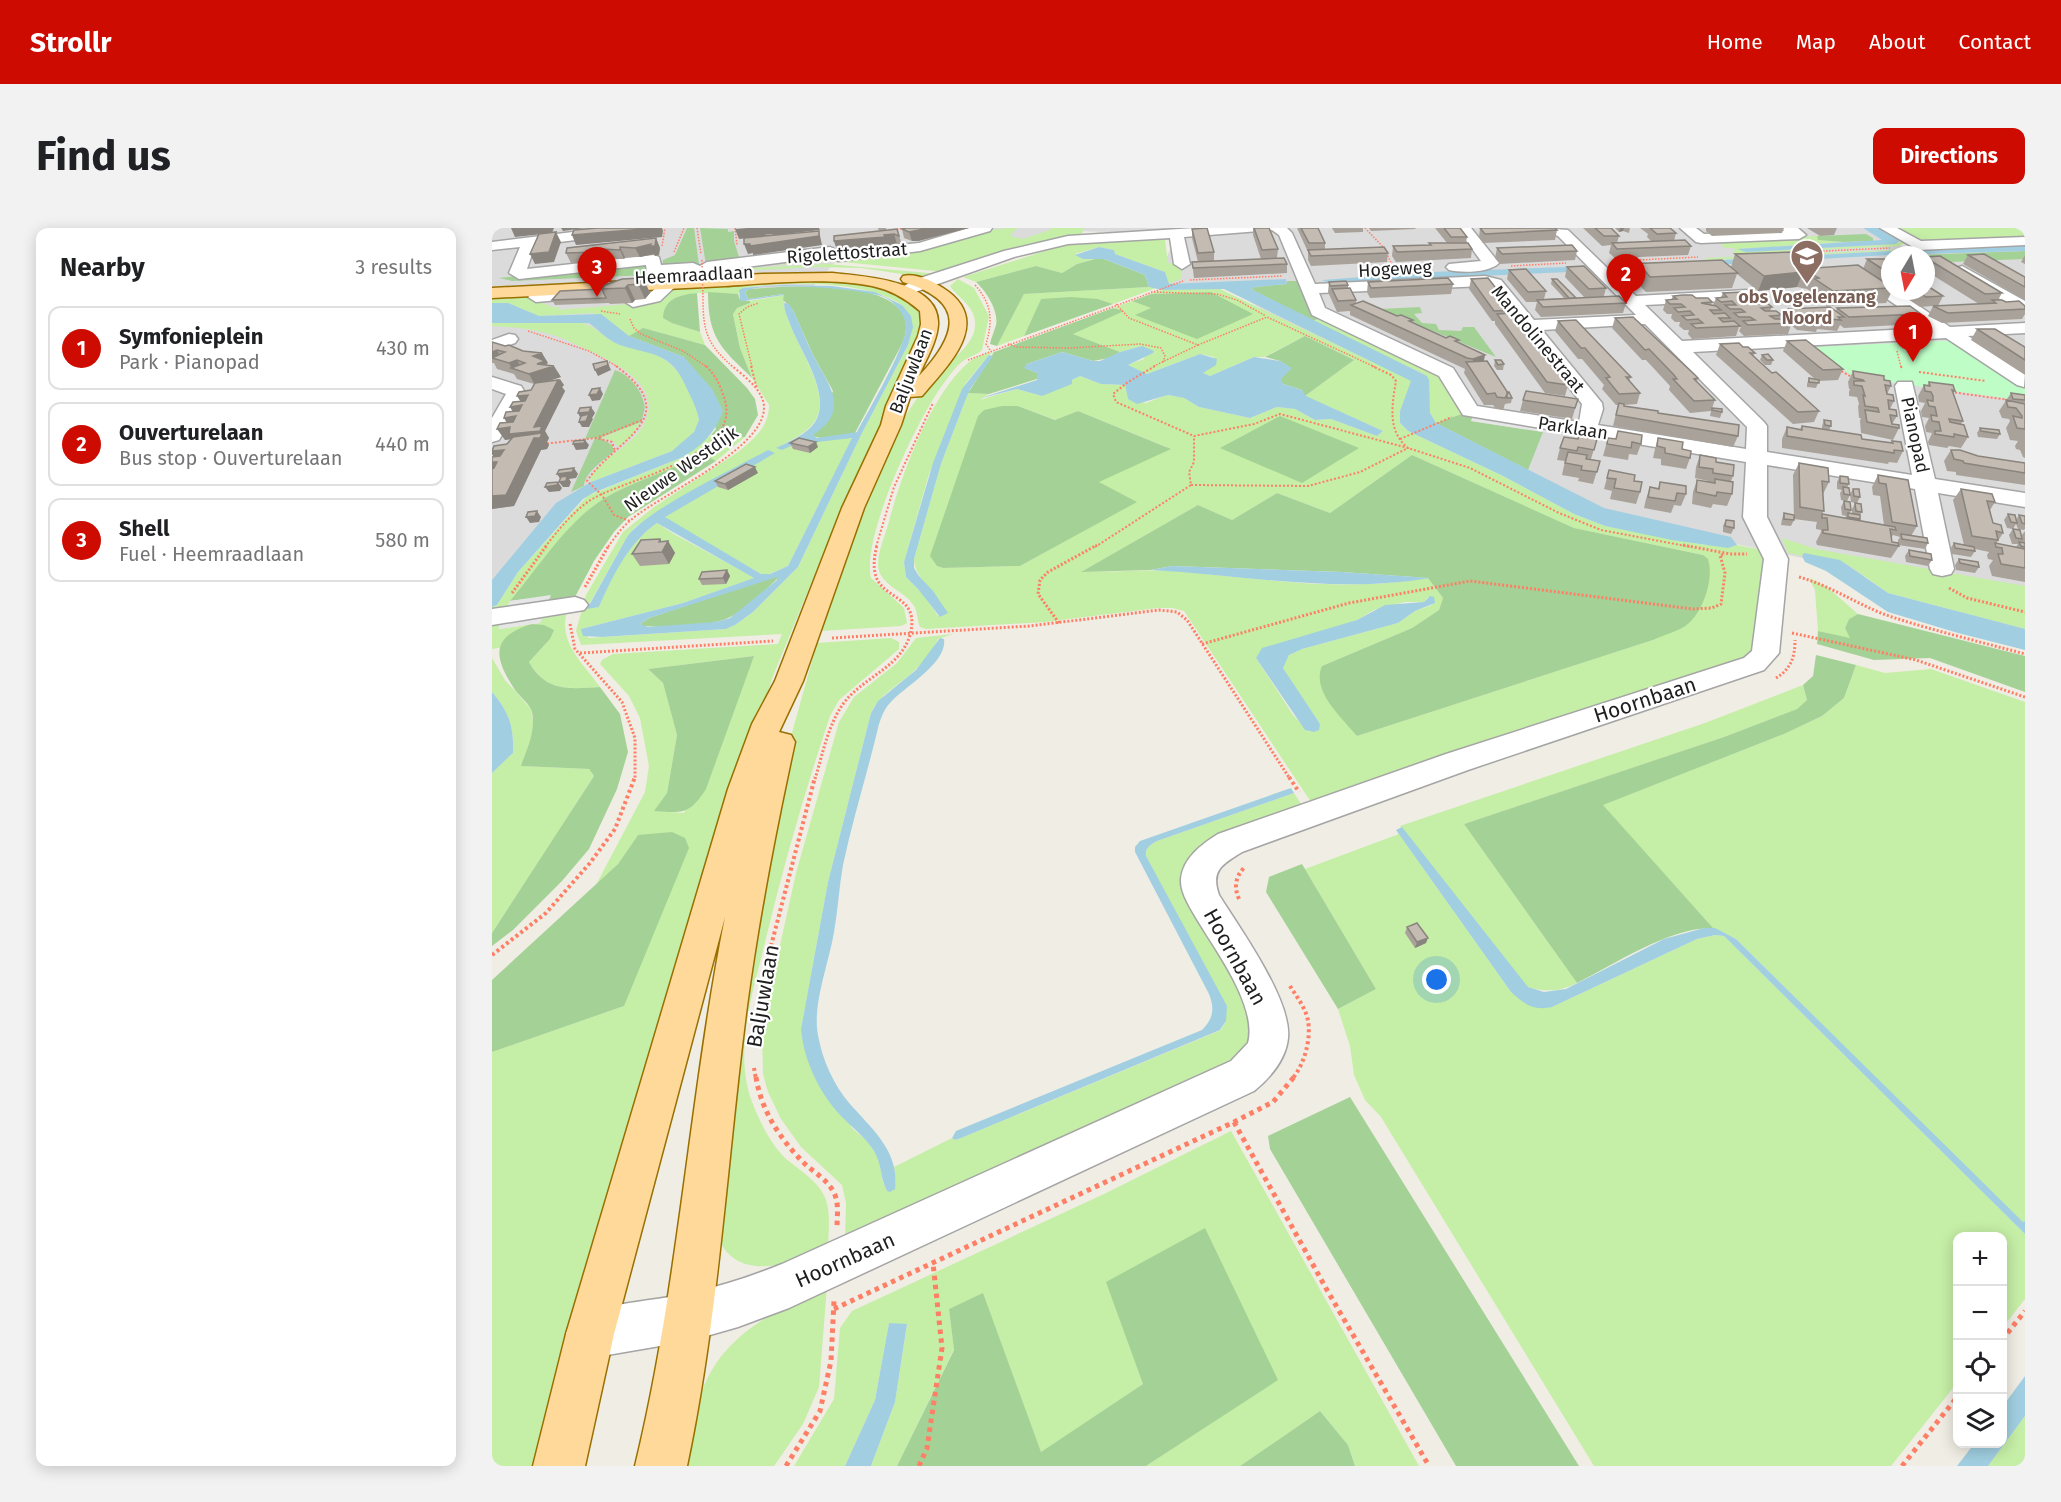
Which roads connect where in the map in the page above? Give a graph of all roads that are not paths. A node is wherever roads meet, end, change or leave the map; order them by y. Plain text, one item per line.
1 (641, 228) edge
2 (985, 228) edge
3 (1267, 228) edge
4 (1278, 228) edge
5 (1464, 228) edge
6 (1548, 228) edge
7 (1687, 228) edge
8 (1789, 228) edge
9 (1887, 228) edge
10 (1090, 233) edge
11 (1176, 234) junction
12 (511, 235) edge
13 (1701, 239) junction
14 (530, 240) junction
15 (2025, 241) edge
16 (495, 256) edge
17 (1723, 256) dead end
18 (1182, 264) dead end
19 (1950, 264) edge
20 (1394, 269) road end
21 (788, 270) joint
22 (1860, 273) edge
23 (1307, 278) junction
24 (763, 279) joint
25 (492, 286) edge
26 (665, 287) junction
27 (917, 287) junction
28 (492, 293) edge
29 (532, 294) junction
30 (1747, 295) edge
31 (1632, 301) junction
32 (599, 303) junction
33 (2025, 309) edge
34 (1651, 319) junction
35 (1530, 326) junction
36 (2025, 328) edge
37 (1949, 333) junction
38 (509, 339) dead end
39 (492, 346) edge
40 (1679, 347) junction
41 (1909, 378) road end
42 (2024, 381) edge
43 (492, 383) edge
44 (891, 425) junction
45 (1587, 430) junction
46 (492, 436) edge
47 (1757, 457) junction
48 (1925, 484) junction
49 (2025, 500) edge
50 (1942, 569) road end
51 (575, 605) road end
52 (497, 616) edge
53 (789, 681) junction
54 (689, 1317) junction
55 (590, 1334) junction
56 (559, 1466) edge
57 (661, 1466) edge

1 - 14 street
2 - 14 street, Rigolettostraat
3 - 11 street
4 - 23 street, Parklaan
5 - 20 street, Hogeweg
6 - 31 street
7 - 13 street
8 - 13 street
9 - 15 street
10 - 11 street
10 - 27 street
11 - 18 street
12 - 14 street
12 - 16 street
13 - 17 street
19 - 33 street
21 - 25 main road, Heemraadlaan
21 - 27 main road, Baljuwlaan
22 - 37 street
23 - 35 street, Mandolinestraat
23 - 45 street, Parklaan
24 - 26 main road, Heemraadlaan
24 - 27 main road, Baljuwlaan
26 - 29 main road, Heemraadlaan
26 - 32 street
27 - 44 main road, Baljuwlaan
27 - 44 main road, Baljuwlaan
28 - 29 main road, Heemraadlaan
29 - 32 street
29 - 32 street
30 - 31 street
31 - 34 street
34 - 35 street
34 - 40 street
35 - 45 street, Mandolinestraat
36 - 37 street
37 - 40 street
37 - 42 street
38 - 39 street
40 - 47 street
41 - 48 street, Pianopad
43 - 46 street
44 - 53 main road, Baljuwlaan
45 - 47 street, Parklaan
47 - 48 street, Parklaan
47 - 54 street, Hoornbaan
48 - 49 street, Parklaan
48 - 50 street, Pianopad
51 - 52 street
53 - 54 main road, Baljuwlaan
53 - 55 main road, Baljuwlaan
54 - 55 street, Hoornbaan
54 - 57 main road, Baljuwlaan
55 - 56 main road, Baljuwlaan

